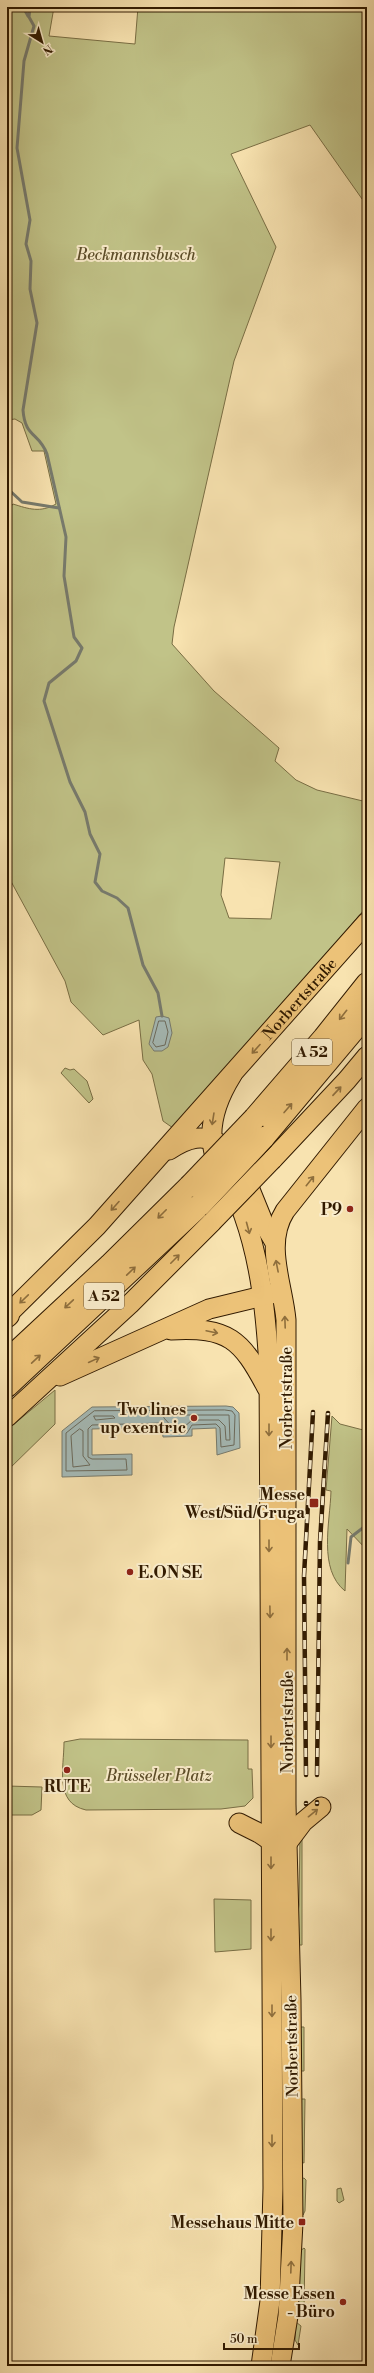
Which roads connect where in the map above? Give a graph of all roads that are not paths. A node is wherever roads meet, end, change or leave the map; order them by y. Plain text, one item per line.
1 (367, 922) edge
2 (367, 984) edge
3 (367, 1014) edge
4 (367, 1056) edge
5 (232, 1075) junction
6 (367, 1108) edge
7 (212, 1140) junction
8 (160, 1156) junction
9 (274, 1241) junction
10 (282, 1291) junction
11 (263, 1296) junction
12 (7, 1315) edge
13 (160, 1330) junction
14 (7, 1361) edge
15 (46, 1382) junction
16 (7, 1386) edge
17 (269, 1391) junction
18 (7, 1417) edge
19 (321, 1807) dead end
20 (239, 1823) dead end
21 (279, 1842) junction
22 (261, 2366) edge
23 (280, 2366) edge

1 -> 5 main road, Norbertstraße
2 -> 14 highway, A 52, bridge
16 -> 3 highway, A 52, bridge
15 -> 4 main road, bridge
5 -> 7 main road, Norbertstraße
5 - 8 main road
9 -> 6 main road, Norbertstraße
7 - 8 main road
7 - 9 main road
7 -> 11 main road, Norbertstraße
8 -> 12 main road
10 -> 9 main road, Norbertstraße
10 - 11 main road
21 -> 10 main road, Norbertstraße
11 - 13 main road
11 - 17 main road, Norbertstraße
15 -> 13 main road
13 -> 17 main road
15 - 18 main road
17 -> 21 main road, Norbertstraße
21 -> 19 main road
20 - 21 main road
21 -> 22 main road, Norbertstraße
23 -> 21 main road, Norbertstraße

